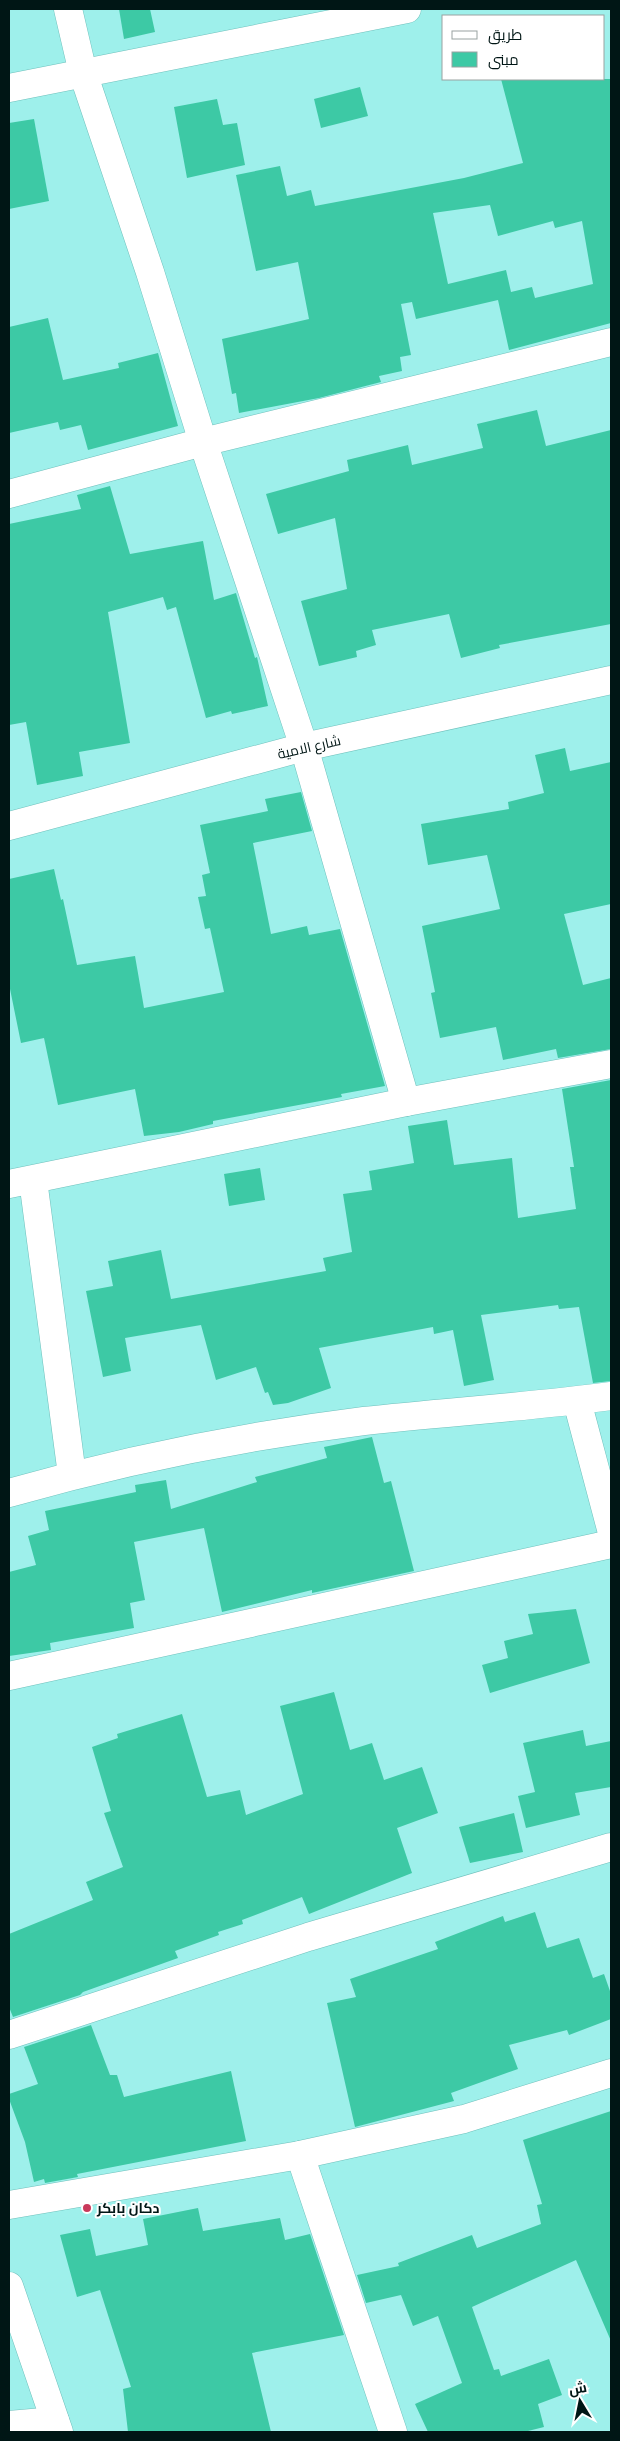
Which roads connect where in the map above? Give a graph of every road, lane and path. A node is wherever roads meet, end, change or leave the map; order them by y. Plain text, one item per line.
1 (68, 9) edge
2 (407, 9) edge
3 (82, 73) junction
4 (9, 88) edge
5 (611, 342) edge
6 (203, 442) junction
7 (9, 494) edge
8 (611, 680) edge
9 (304, 747) junction
10 (9, 826) edge
11 (611, 1064) edge
12 (406, 1102) junction
13 (21, 1182) edge
14 (611, 1396) edge
15 (577, 1401) junction
16 (72, 1475) junction
17 (9, 1493) edge
18 (611, 1529) edge
19 (611, 1544) edge
20 (9, 1676) edge
21 (611, 1848) edge
22 (9, 2035) edge
23 (611, 2073) edge
24 (300, 2155) junction
25 (9, 2204) edge
26 (9, 2286) edge
27 (9, 2425) edge
28 (57, 2427) edge
29 (393, 2432) edge

1 - 3 street
2 - 3 street
3 - 4 street
3 - 6 street
5 - 6 street
6 - 7 street
6 - 9 street
8 - 9 street, شارع الامية
9 - 10 street, شارع الامية
9 - 12 street
11 - 12 street
12 - 13 street
13 - 16 street
14 - 15 street
15 - 16 street
15 - 18 street
16 - 17 street
19 - 20 street
21 - 22 street
23 - 24 street
24 - 25 street
24 - 29 street
26 - 28 street
27 - 28 street

